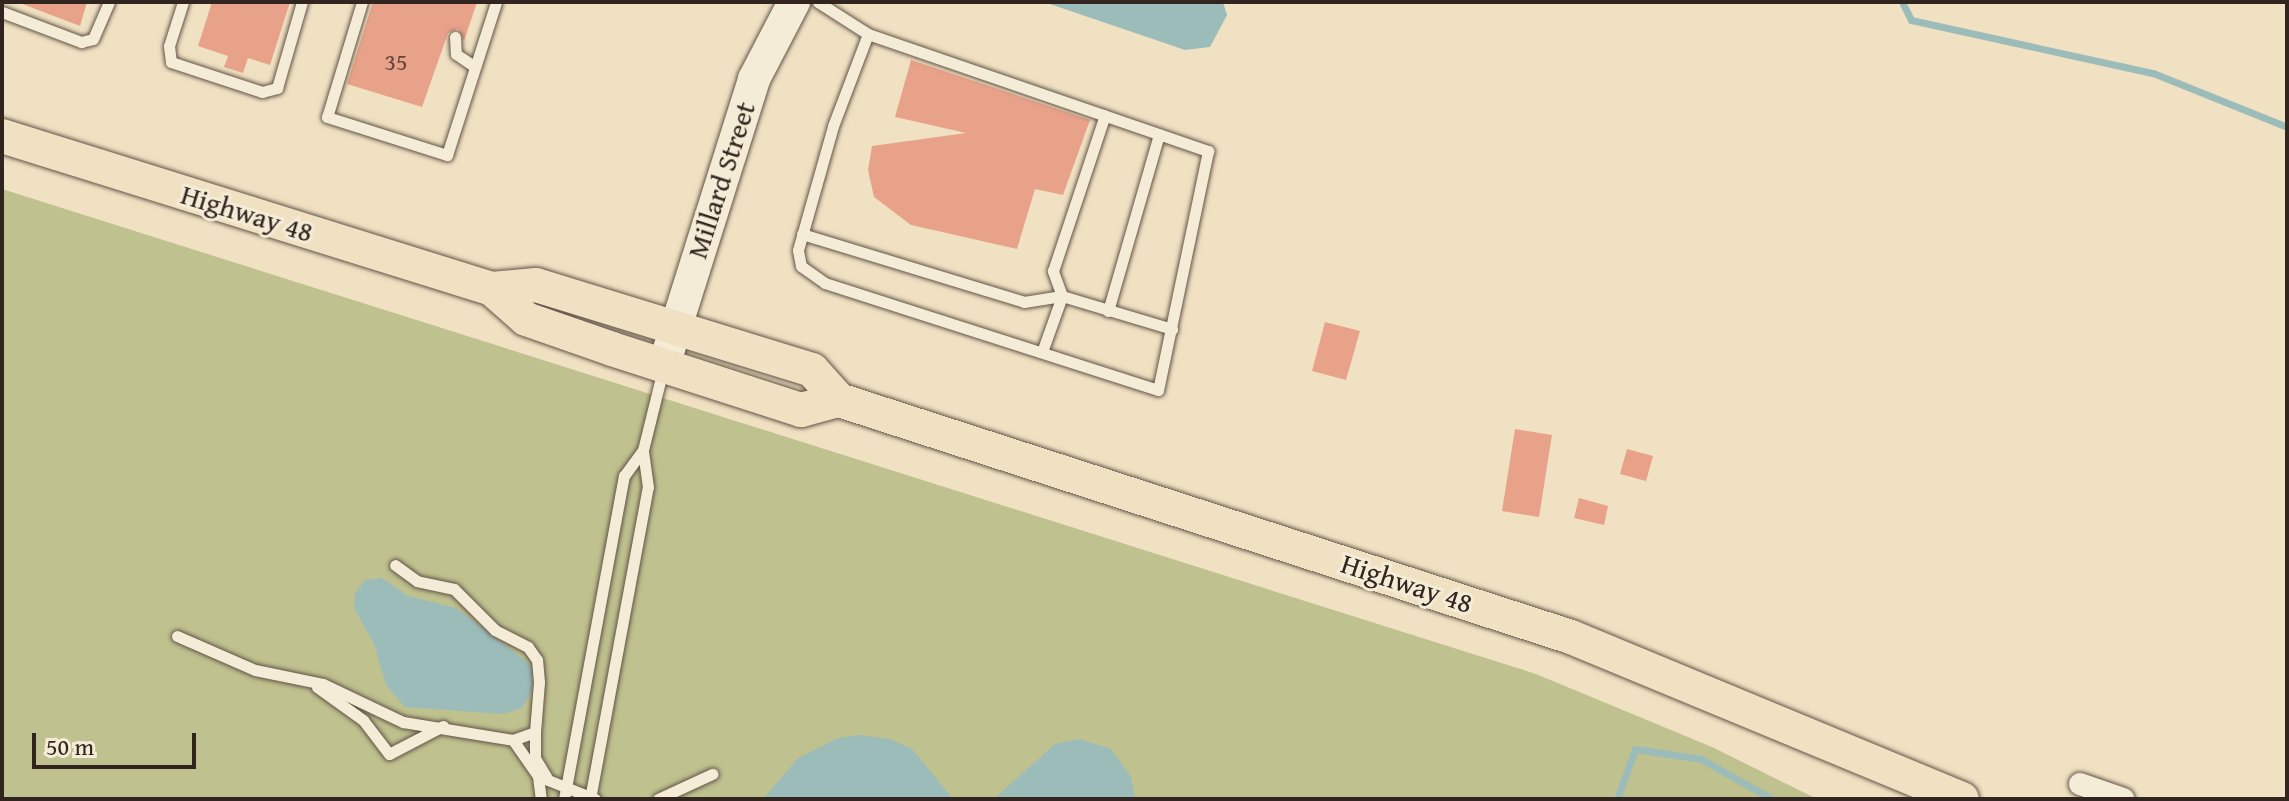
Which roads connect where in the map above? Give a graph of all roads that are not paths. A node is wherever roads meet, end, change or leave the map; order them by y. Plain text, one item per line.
1 (109, 2) edge
2 (183, 2) edge
3 (302, 2) edge
4 (362, 2) edge
5 (496, 2) edge
6 (794, 2) edge
7 (818, 2) edge
8 (2, 12) edge
9 (868, 34) junction
10 (455, 37) dead end
11 (475, 67) junction
12 (1105, 115) junction
13 (1159, 134) junction
14 (2, 136) edge
15 (802, 234) junction
16 (492, 289) junction
17 (1062, 296) junction
18 (1108, 311) junction
19 (676, 329) junction
20 (1172, 329) junction
21 (1042, 352) junction
22 (664, 365) junction
23 (839, 400) junction
24 (643, 450) junction
25 (395, 565) dead end
26 (177, 636) dead end
27 (310, 682) junction
28 (443, 726) junction
29 (535, 732) junction
30 (513, 740) junction
31 (712, 774) dead end
32 (2080, 784) dead end
33 (565, 794) edge
34 (592, 798) edge
35 (541, 799) edge
36 (658, 799) edge
37 (1962, 799) edge
38 (2123, 799) edge

1 - 8 lane
2 - 3 lane
4 - 11 lane
5 - 11 lane
6 - 19 street, Millard Street
7 - 9 lane
9 - 12 lane
9 - 15 lane
10 - 11 lane
12 - 13 lane
12 - 17 lane
13 - 18 lane
13 - 20 lane
14 - 16 main road, Highway 48
15 - 17 lane
15 - 21 lane
16 - 19 main road, Highway 48
16 - 22 main road, Highway 48
17 - 18 lane
17 - 21 lane
18 - 20 lane
19 - 22 street, Millard Street
19 - 23 main road, Highway 48
20 - 21 lane
22 - 23 main road, Highway 48
22 - 24 lane
23 - 37 main road, Highway 48
24 - 33 lane
24 - 34 lane
25 - 29 lane
26 - 27 lane
27 - 28 lane
27 - 28 lane
28 - 30 lane
29 - 30 lane
29 - 33 lane
30 - 35 lane
31 - 36 lane
32 - 38 street
33 - 34 lane

